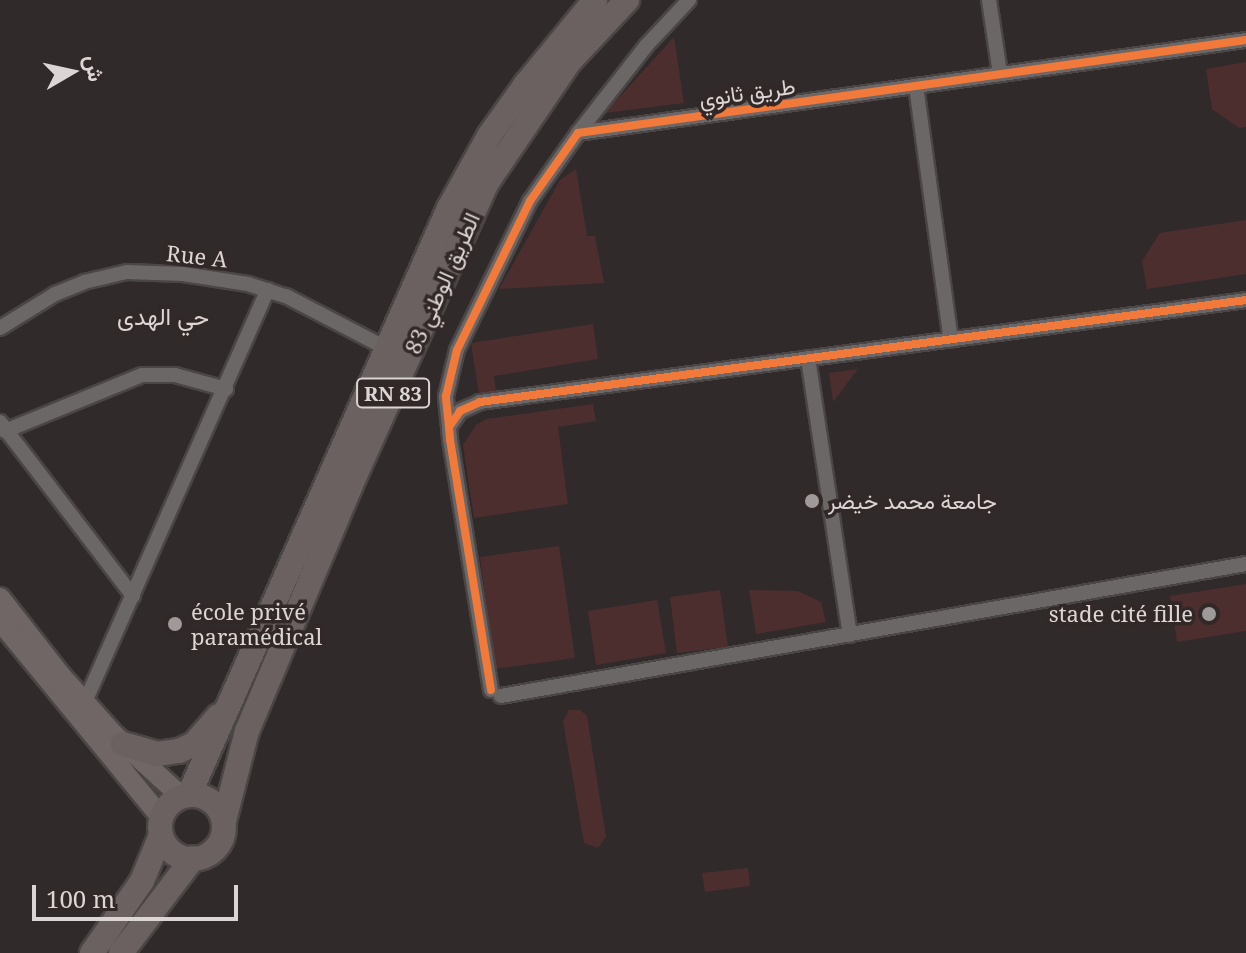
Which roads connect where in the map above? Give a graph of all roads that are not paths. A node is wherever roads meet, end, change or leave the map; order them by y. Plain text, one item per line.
1 (595, 0) edge
2 (627, 0) edge
3 (689, 0) edge
4 (989, 0) edge
5 (1246, 40) edge
6 (1000, 74) junction
7 (916, 86) junction
8 (578, 133) junction
9 (268, 290) junction
10 (1246, 300) edge
11 (0, 328) edge
12 (951, 340) junction
13 (386, 348) junction
14 (808, 358) junction
15 (226, 389) junction
16 (2, 426) edge
17 (449, 427) junction
18 (1246, 564) edge
19 (133, 596) junction
20 (0, 598) edge
21 (2, 627) edge
22 (850, 635) junction
23 (85, 702) junction
24 (227, 705) junction
25 (123, 744) junction
26 (186, 796) junction
27 (224, 821) junction
28 (162, 827) junction
29 (193, 858) junction
30 (92, 953) edge
31 (121, 953) edge

1 - 13 highway, الطريق الوطني 83 / RN 83
2 - 27 highway, الطريق الوطني 83 / RN 83
3 - 8 street
4 - 6 street
5 - 6 street, طريق ثانوي
6 - 7 street, طريق ثانوي
7 - 8 street, طريق ثانوي
7 - 12 street
8 - 17 street
9 - 11 street, Rue A
9 - 13 street, Rue A
9 - 15 street
10 - 12 street
12 - 14 street
13 - 24 highway, الطريق الوطني 83 / RN 83
14 - 17 street
14 - 22 street
15 - 16 street
15 - 19 street
16 - 19 street
17 - 22 street
18 - 22 street
19 - 23 street
20 - 23 main road
21 - 28 main road
23 - 25 main road
24 - 25 highway
24 - 26 highway, الطريق الوطني 83 / RN 83
25 - 26 main road
26 - 27 highway
26 - 28 highway
27 - 29 highway
28 - 29 highway
28 - 30 highway
29 - 31 highway

